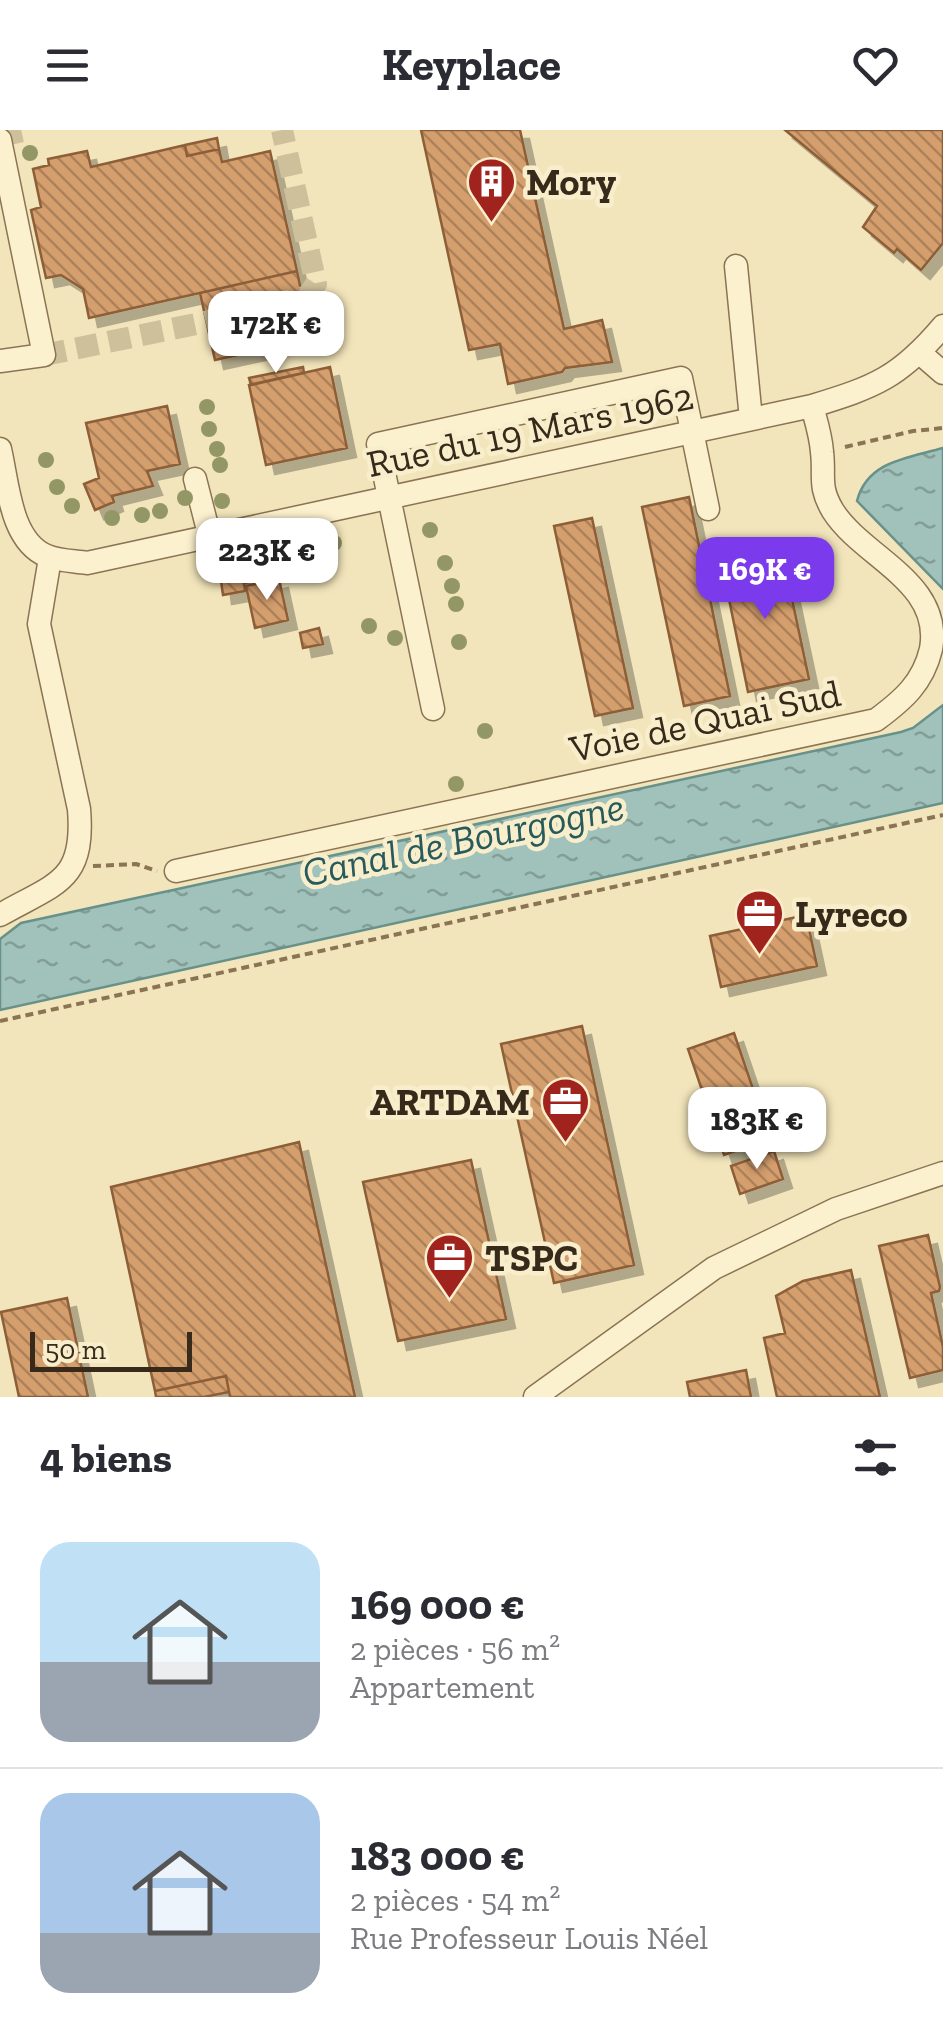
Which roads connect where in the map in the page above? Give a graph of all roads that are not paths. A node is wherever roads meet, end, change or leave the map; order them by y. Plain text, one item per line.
1 (0, 140) edge
2 (736, 266) dead end
3 (943, 326) edge
4 (920, 353) junction
5 (0, 361) edge
6 (943, 373) edge
7 (812, 406) junction
8 (751, 419) junction
9 (692, 432) junction
10 (0, 449) edge
11 (195, 479) dead end
12 (388, 496) junction
13 (708, 509) dead end
14 (209, 534) junction
15 (50, 558) junction
16 (433, 708) dead end
17 (176, 871) road end
18 (0, 916) edge
19 (943, 1173) edge
20 (535, 1397) edge

1 - 5 street
2 - 8 street
3 - 4 street, Rue du 19 Mars 1962
4 - 6 street
4 - 7 street, Rue du 19 Mars 1962
7 - 8 street, Rue du 19 Mars 1962
7 - 17 street, Voie de Quai Sud
8 - 9 street, Rue du 19 Mars 1962
9 - 12 street, Rue du 19 Mars 1962
9 - 12 street
9 - 13 street
10 - 15 street
11 - 14 street
12 - 14 street, Rue du 19 Mars 1962
12 - 16 street
14 - 15 street, Rue du 19 Mars 1962
15 - 18 street
19 - 20 street

